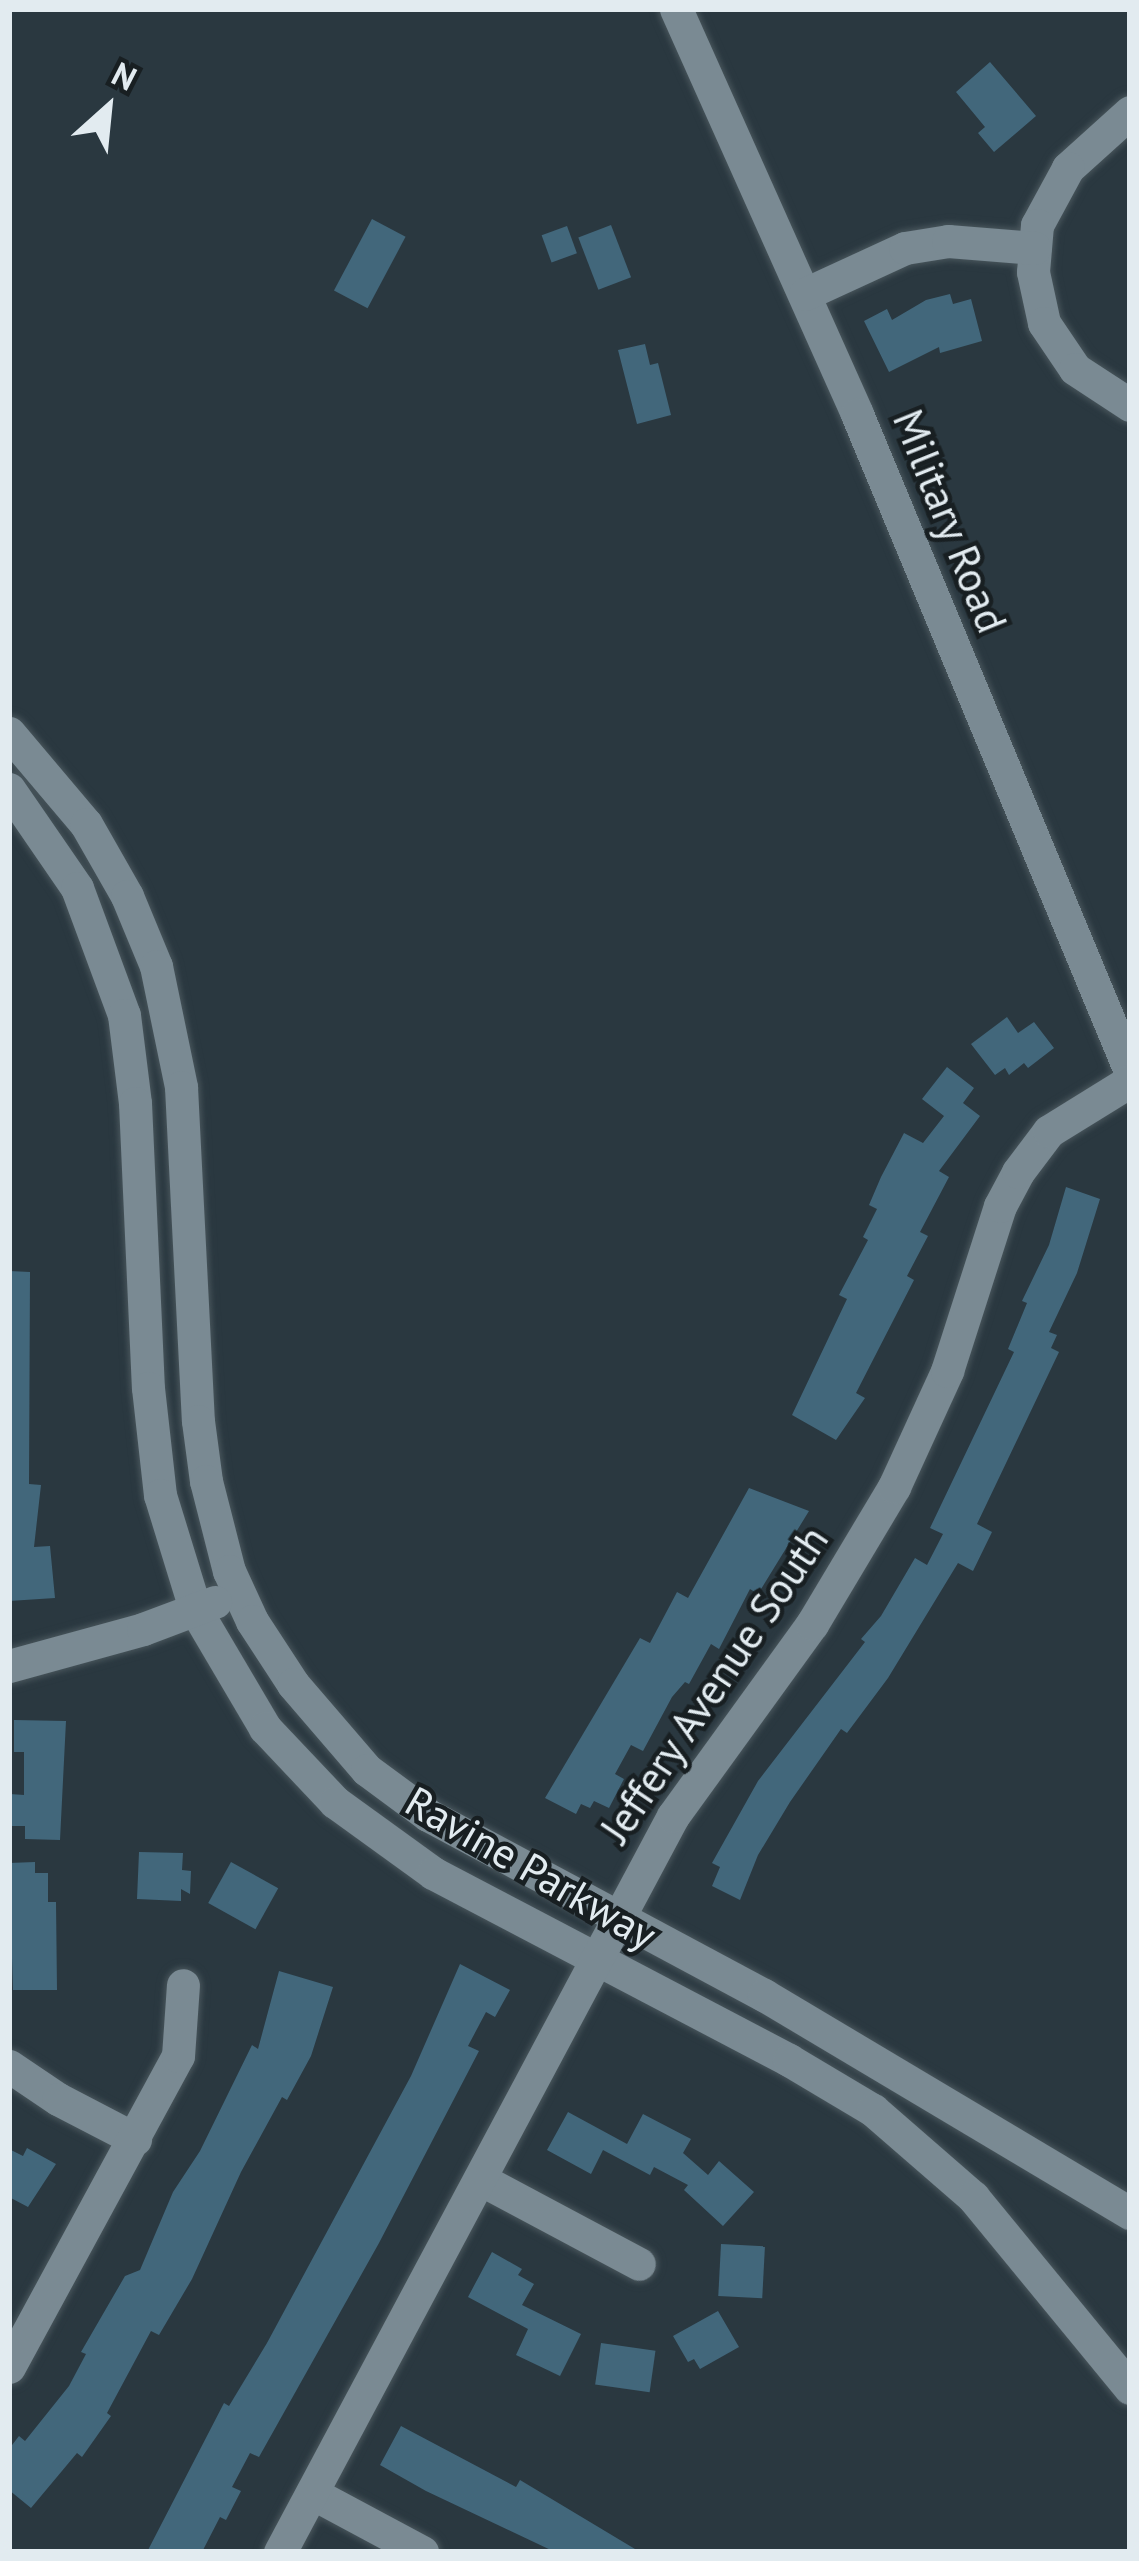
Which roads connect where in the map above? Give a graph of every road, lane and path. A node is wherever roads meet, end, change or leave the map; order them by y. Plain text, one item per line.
1 (676, 9) edge
2 (1130, 112) edge
3 (1035, 248) junction
4 (805, 293) junction
5 (1130, 405) edge
6 (9, 733) edge
7 (9, 789) edge
8 (1130, 1071) edge
9 (1130, 1081) edge
10 (239, 1593) junction
11 (195, 1609) junction
12 (9, 1666) edge
13 (618, 1918) junction
14 (596, 1960) junction
15 (183, 1985) dead end
16 (9, 2066) edge
17 (135, 2139) junction
18 (480, 2179) junction
19 (1130, 2213) edge
20 (639, 2264) dead end
21 (9, 2367) edge
22 (1130, 2388) edge
23 (312, 2493) junction
24 (280, 2552) edge
25 (422, 2552) edge

1 - 4 street, Military Road
2 - 3 street
3 - 4 street
3 - 5 street
4 - 8 street, Military Road
6 - 10 street, Ravine Parkway
7 - 11 street, Ravine Parkway
9 - 13 street, Jeffery Avenue South
10 - 11 street
10 - 13 street, Ravine Parkway
11 - 12 street
11 - 14 street, Ravine Parkway
13 - 14 street, Jeffery Avenue South
13 - 19 street, Ravine Parkway
14 - 18 street, Jeffery Avenue South
14 - 22 street, Ravine Parkway
15 - 17 street
16 - 17 street
17 - 21 street
18 - 20 street
18 - 23 street, Jeffery Avenue South
23 - 24 street, Jeffery Avenue South
23 - 25 street

